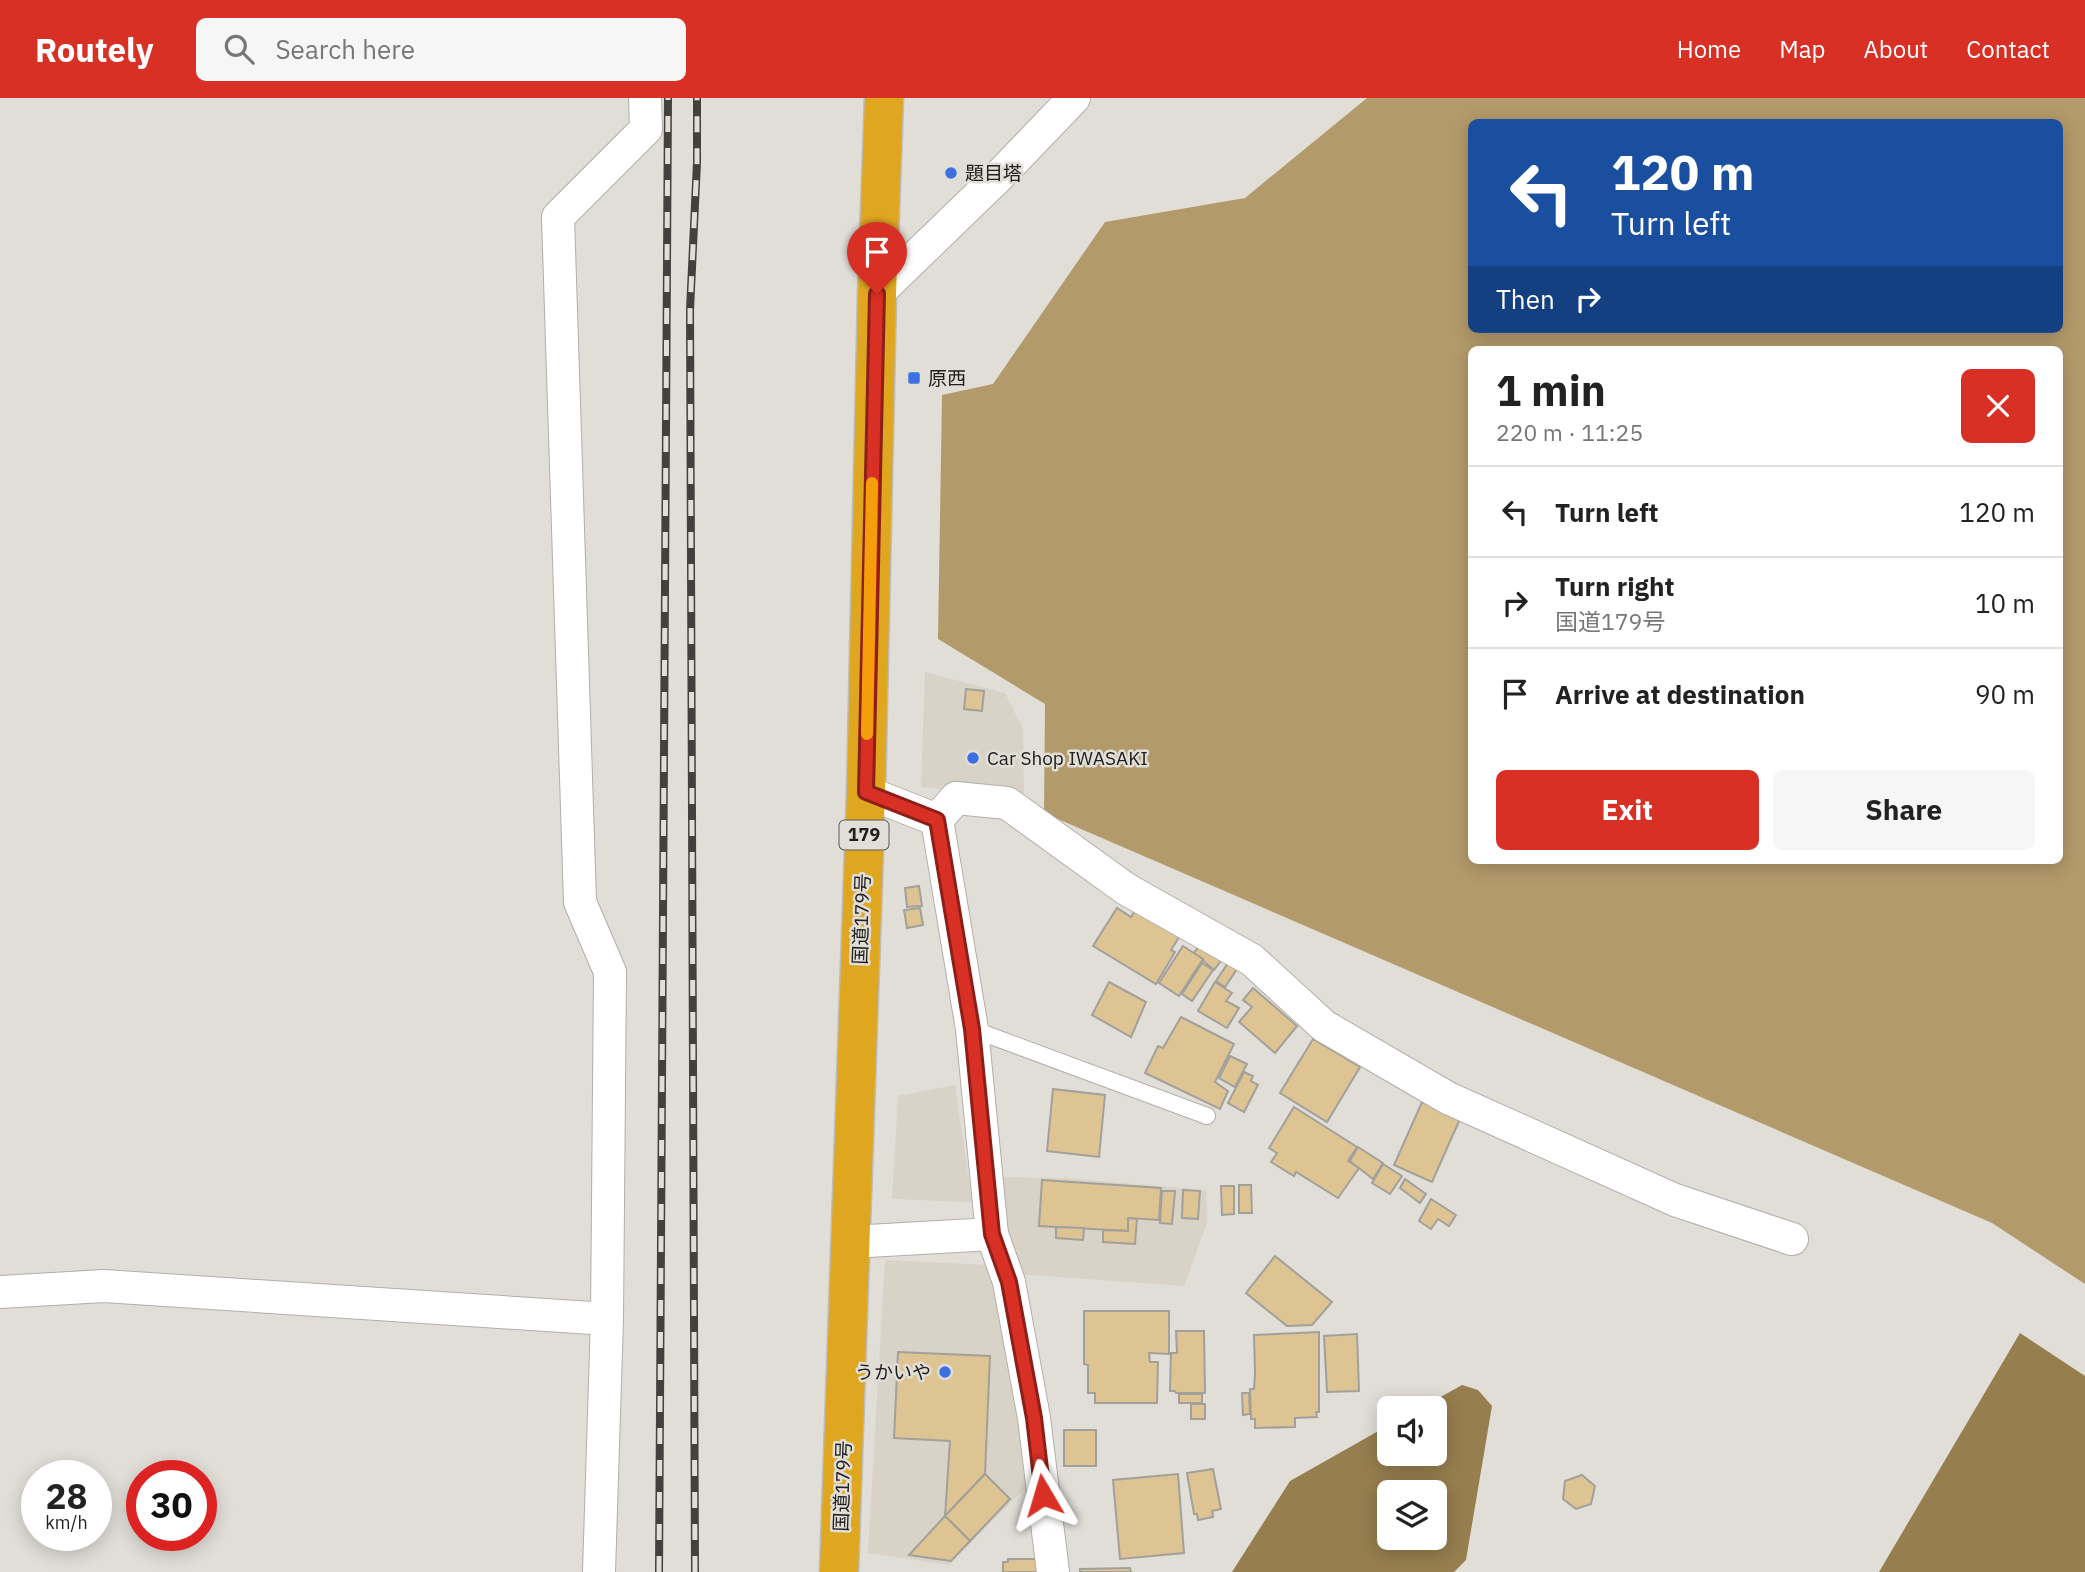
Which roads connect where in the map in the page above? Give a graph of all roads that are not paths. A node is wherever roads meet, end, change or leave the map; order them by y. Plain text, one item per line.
1 (645, 98) edge
2 (884, 98) edge
3 (1074, 98) edge
4 (877, 294) junction
5 (866, 792) junction
6 (937, 820) junction
7 (972, 1029) junction
8 (1207, 1116) dead end
9 (992, 1234) junction
10 (1792, 1239) dead end
11 (850, 1242) junction
12 (0, 1292) edge
13 (607, 1319) junction
14 (599, 1572) edge
15 (839, 1572) edge
16 (1053, 1572) edge

1 - 13 street
2 - 4 highway, 国道179号 / 179
3 - 4 street
4 - 5 highway, 国道179号 / 179
5 - 6 street
5 - 11 highway, 国道179号 / 179
6 - 7 street
6 - 10 street
7 - 8 lane
7 - 9 street
9 - 11 street
9 - 16 street
11 - 15 highway, 国道179号 / 179
12 - 13 street
13 - 14 street

